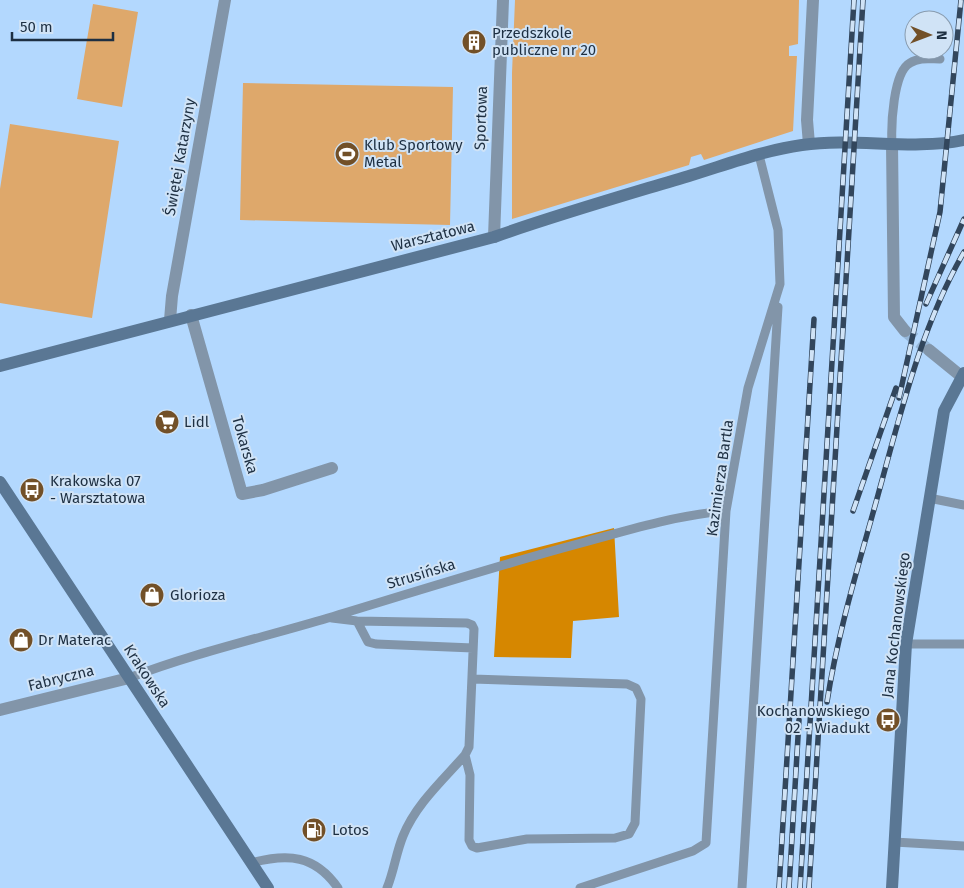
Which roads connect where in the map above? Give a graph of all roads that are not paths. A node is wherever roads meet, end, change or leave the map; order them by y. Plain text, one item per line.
1 (225, 0) edge
2 (503, 0) edge
3 (813, 0) edge
4 (917, 60) edge
5 (964, 140) edge
6 (809, 144) junction
7 (892, 144) junction
8 (759, 155) junction
9 (494, 237) junction
10 (780, 284) junction
11 (191, 314) junction
12 (170, 320) junction
13 (905, 331) tunnel mouth
14 (929, 350) tunnel mouth
15 (0, 366) edge
16 (963, 375) edge
17 (332, 468) dead end
18 (0, 482) edge
19 (929, 498) junction
20 (964, 505) edge
21 (726, 511) junction
22 (327, 618) junction
23 (357, 621) junction
24 (906, 644) junction
25 (964, 644) edge
26 (474, 648) junction
27 (129, 678) junction
28 (473, 679) junction
29 (0, 710) edge
30 (465, 755) junction
31 (894, 842) junction
32 (964, 846) edge
33 (251, 863) junction
34 (268, 888) edge
35 (338, 888) edge
36 (387, 888) edge
37 (580, 888) edge
38 (742, 888) edge
39 (892, 888) edge

1 - 12 street, Świętej Katarzyny
2 - 9 street, Sportowa
3 - 6 street
4 - 7 lane
5 - 7 street, Warsztatowa
6 - 7 street, Warsztatowa
6 - 8 street, Warsztatowa
7 - 13 street
8 - 9 street, Warsztatowa
8 - 10 lane, Kazimierza Bartla
9 - 11 street, Warsztatowa
10 - 21 lane, Kazimierza Bartla
10 - 38 lane
11 - 12 street, Warsztatowa
11 - 17 street, Tokarska
12 - 15 street, Warsztatowa
14 - 16 street
16 - 19 street, Jana Kochanowskiego
18 - 27 street, Krakowska
19 - 20 lane
19 - 24 street, Jana Kochanowskiego
21 - 22 lane, Strusińska
21 - 37 lane, Kazimierza Bartla
22 - 23 lane
22 - 27 lane, Strusińska
23 - 26 lane
23 - 26 lane
24 - 25 lane
24 - 31 street, Jana Kochanowskiego
26 - 28 lane
27 - 29 street, Fabryczna
27 - 33 street, Krakowska
28 - 30 lane
28 - 30 lane
30 - 36 lane
31 - 32 lane
31 - 39 street, Jana Kochanowskiego
33 - 34 street, Krakowska
33 - 35 lane

